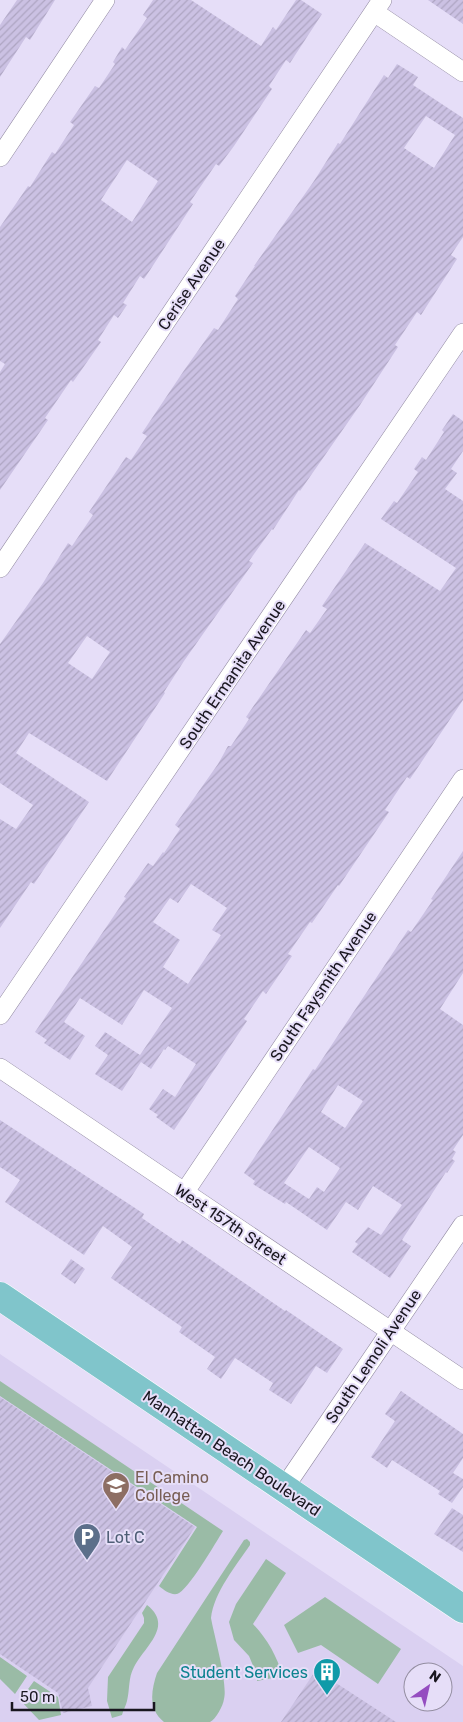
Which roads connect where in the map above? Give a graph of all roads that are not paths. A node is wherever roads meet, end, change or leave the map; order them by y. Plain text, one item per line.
1 (105, 0) edge
2 (378, 6) edge
3 (463, 72) edge
4 (0, 158) edge
5 (463, 333) edge
6 (0, 568) edge
7 (463, 779) edge
8 (0, 1015) edge
9 (0, 1068) edge
10 (184, 1193) junction
11 (463, 1225) edge
12 (0, 1296) edge
13 (391, 1331) junction
14 (463, 1380) edge
15 (284, 1488) junction
16 (463, 1609) edge

1 - 4 street
2 - 3 street
2 - 6 street, Cerise Avenue
5 - 8 street, South Ermanita Avenue
7 - 10 street, South Faysmith Avenue
9 - 10 street, West 157th Street
10 - 13 street, West 157th Street
11 - 13 street, South Lemoli Avenue
12 - 15 main road, Manhattan Beach Boulevard
13 - 14 street, West 157th Street
13 - 15 street, South Lemoli Avenue
15 - 16 main road, Manhattan Beach Boulevard

